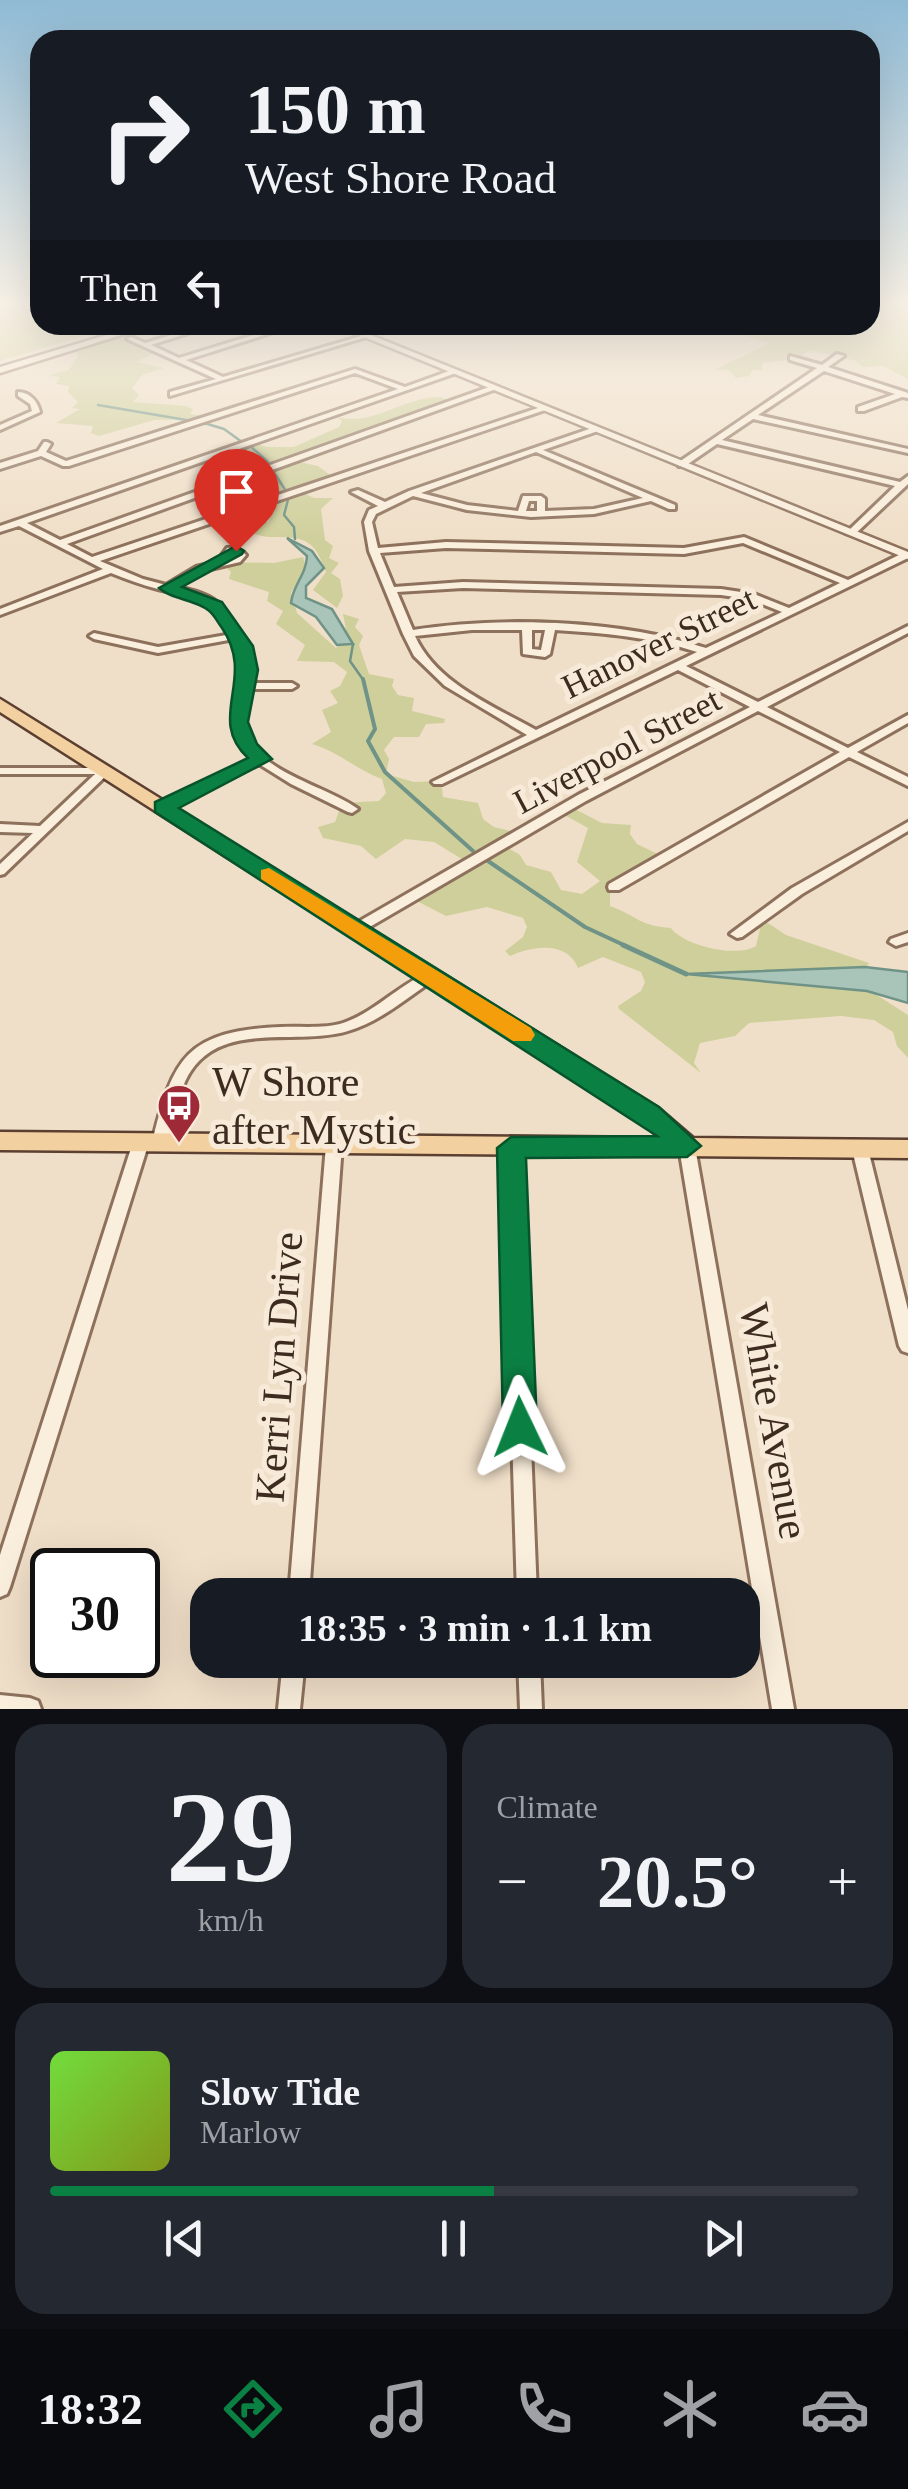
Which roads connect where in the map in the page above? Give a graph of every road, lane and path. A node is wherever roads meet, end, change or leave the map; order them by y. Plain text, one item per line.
1 (206, 384) edge
2 (315, 384) edge
3 (390, 384) edge
4 (416, 384) edge
5 (484, 384) edge
6 (800, 384) edge
7 (870, 384) edge
8 (402, 388) junction
9 (495, 388) junction
10 (21, 394) dead end
11 (173, 394) dead end
12 (905, 395) edge
13 (544, 409) junction
14 (861, 410) dead end
15 (754, 417) junction
16 (0, 428) edge
17 (595, 429) junction
18 (719, 442) junction
19 (537, 450) junction
20 (908, 452) edge
21 (682, 464) junction
22 (0, 466) edge
23 (904, 482) edge
24 (356, 492) dead end
25 (412, 493) junction
26 (650, 498) junction
27 (386, 506) junction
28 (672, 506) dead end
29 (19, 522) junction
30 (0, 530) edge
31 (850, 533) junction
32 (60, 543) junction
33 (374, 551) junction
34 (907, 555) edge
35 (95, 559) junction
36 (221, 560) dead end
37 (112, 569) junction
38 (848, 583) junction
39 (168, 588) junction
40 (390, 590) junction
41 (789, 611) junction
42 (0, 612) edge
43 (908, 629) edge
44 (527, 630) junction
45 (550, 630) junction
46 (408, 634) junction
47 (94, 636) dead end
48 (236, 636) junction
49 (704, 651) junction
50 (676, 665) junction
51 (243, 686) junction
52 (292, 686) dead end
53 (0, 704) edge
54 (759, 708) junction
55 (908, 718) edge
56 (534, 734) junction
57 (848, 752) junction
58 (261, 759) junction
59 (106, 771) junction
60 (0, 772) edge
61 (438, 782) dead end
62 (908, 782) edge
63 (163, 807) junction
64 (352, 809) dead end
65 (908, 826) edge
66 (0, 828) edge
67 (42, 830) junction
68 (0, 871) edge
69 (614, 887) dead end
70 (356, 928) junction
71 (737, 934) dead end
72 (430, 976) junction
73 (0, 1141) edge
74 (150, 1143) junction
75 (334, 1145) junction
76 (687, 1146) junction
77 (511, 1148) junction
78 (860, 1148) junction
79 (908, 1149) edge
80 (908, 1346) edge
81 (300, 1578) edge
82 (525, 1578) edge
83 (0, 1587) edge
84 (293, 1678) edge
85 (530, 1678) edge
86 (0, 1706) edge
87 (30, 1709) edge
88 (290, 1709) edge
89 (531, 1709) edge
90 (783, 1709) edge

1 - 11 street
2 - 22 street
3 - 8 street
4 - 8 street
5 - 9 street
6 - 15 street
7 - 12 street
8 - 29 street
9 - 13 street
9 - 32 street
10 - 16 street
12 - 14 street
13 - 17 street
13 - 35 street
15 - 18 street
15 - 20 street
17 - 19 street
17 - 21 street
18 - 21 street
18 - 23 street
19 - 25 street
19 - 26 street
21 - 31 street
23 - 31 street
24 - 27 street
25 - 26 street
25 - 27 street
26 - 28 street
27 - 33 street
29 - 30 street
29 - 32 street
31 - 34 street
32 - 35 street
33 - 38 street
33 - 40 street
34 - 38 street, Hanover Street
35 - 37 street
36 - 39 street
37 - 39 street
37 - 42 street
38 - 41 street, Hanover Street
39 - 48 street
40 - 41 street
40 - 46 street
41 - 49 street, Hanover Street
43 - 54 street, Liverpool Street
44 - 45 street
44 - 45 street
44 - 46 street
45 - 49 street
46 - 56 street
47 - 48 street
48 - 51 street
49 - 50 street, Hanover Street
50 - 54 street
50 - 56 street, Hanover Street
51 - 52 street
51 - 58 street
53 - 59 main road
54 - 57 street
54 - 70 street, Liverpool Street
55 - 57 street
56 - 61 street, Hanover Street
57 - 62 street
57 - 69 street
58 - 63 street
58 - 64 street
59 - 60 street
59 - 63 main road
59 - 67 street
63 - 70 main road
65 - 71 street
66 - 67 street
67 - 68 street
70 - 72 main road
72 - 74 street
72 - 76 main road
73 - 74 main road
74 - 75 main road
74 - 83 street
75 - 77 main road
75 - 81 street, Kerri Lyn Drive
76 - 77 main road
76 - 78 main road
76 - 90 street, White Avenue
77 - 82 street
78 - 79 main road
78 - 80 street
84 - 88 street
85 - 89 street
86 - 87 street

